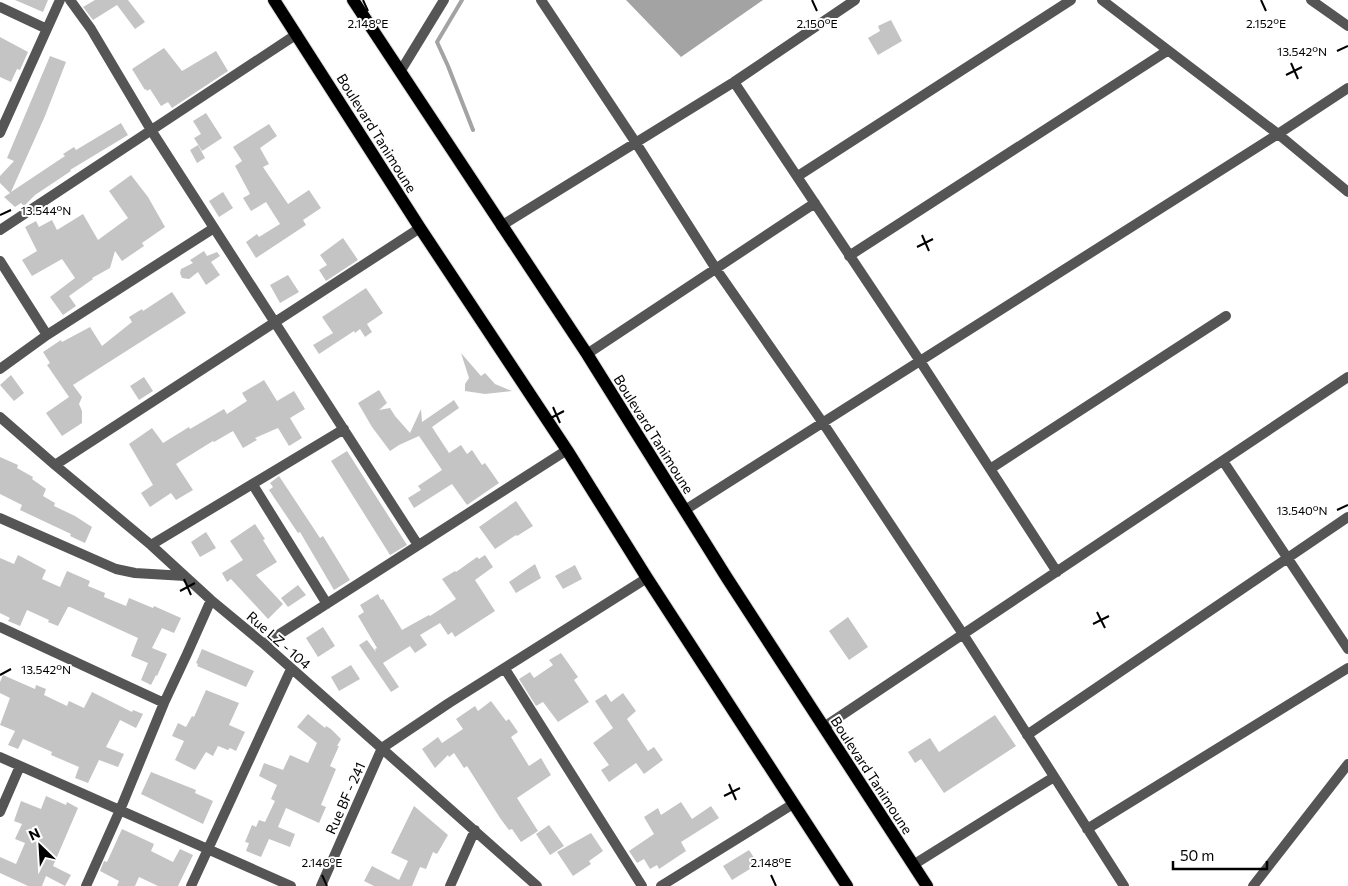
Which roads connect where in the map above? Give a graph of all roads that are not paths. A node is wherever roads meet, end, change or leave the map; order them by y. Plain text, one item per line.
1 (60, 0) edge
2 (70, 0) edge
3 (274, 0) edge
4 (353, 0) edge
5 (444, 0) edge
6 (541, 0) edge
7 (855, 0) edge
8 (1071, 0) edge
9 (1102, 0) edge
10 (1310, 0) edge
11 (0, 7) edge
12 (1348, 26) edge
13 (47, 29) junction
14 (297, 34) junction
15 (1167, 51) junction
16 (400, 72) junction
17 (734, 82) junction
18 (1348, 88) edge
19 (151, 130) junction
20 (0, 133) edge
21 (1278, 134) junction
22 (636, 143) junction
23 (798, 176) junction
24 (1348, 192) edge
25 (815, 203) junction
26 (501, 226) junction
27 (214, 228) junction
28 (420, 228) junction
29 (0, 230) edge
30 (849, 256) junction
31 (0, 261) edge
32 (716, 269) junction
33 (1226, 316) dead end
34 (276, 322) junction
35 (47, 335) junction
36 (586, 354) junction
37 (920, 361) junction
38 (0, 369) edge
39 (1348, 377) edge
40 (0, 417) edge
41 (822, 423) junction
42 (344, 429) junction
43 (567, 450) junction
44 (1223, 461) junction
45 (55, 465) junction
46 (990, 469) junction
47 (253, 485) junction
48 (685, 510) junction
49 (1348, 517) edge
50 (0, 518) edge
51 (152, 545) junction
52 (418, 545) junction
53 (1288, 558) junction
54 (1057, 572) junction
55 (185, 576) junction
56 (647, 578) junction
57 (211, 600) junction
58 (327, 604) junction
59 (0, 626) edge
60 (963, 634) junction
61 (264, 644) junction
62 (1348, 649) edge
63 (1348, 668) edge
64 (291, 669) junction
65 (505, 669) junction
66 (164, 703) junction
67 (824, 728) junction
68 (1027, 735) junction
69 (382, 748) junction
70 (0, 758) edge
71 (1348, 764) edge
72 (20, 766) junction
73 (1054, 777) junction
74 (793, 804) junction
75 (120, 810) junction
76 (0, 812) edge
77 (1087, 829) junction
78 (476, 830) junction
79 (206, 850) junction
80 (913, 865) junction
81 (86, 886) edge
82 (191, 886) edge
83 (291, 886) edge
84 (321, 886) edge
85 (450, 886) edge
86 (537, 886) edge
87 (642, 886) edge
88 (661, 886) edge
89 (847, 886) edge
90 (927, 886) edge
91 (1124, 886) edge
92 (1253, 886) edge

1 - 13 street
2 - 19 street
3 - 14 main road, Boulevard Tanimoune
4 - 16 main road, Boulevard Tanimoune
5 - 16 street
6 - 22 street
7 - 17 street
8 - 23 street
9 - 15 street
10 - 12 street
11 - 13 street
13 - 20 street
14 - 19 street
14 - 28 main road, Boulevard Tanimoune
15 - 21 street
15 - 30 street
16 - 26 main road, Boulevard Tanimoune
17 - 22 street
17 - 23 street
18 - 21 street
19 - 27 street
19 - 29 street
21 - 24 street
21 - 37 street
22 - 26 street
22 - 32 street
23 - 25 street
25 - 30 street
25 - 32 street
26 - 36 main road, Boulevard Tanimoune
27 - 34 street
27 - 35 street
28 - 34 street
28 - 43 main road, Boulevard Tanimoune
30 - 37 street
31 - 35 street
32 - 36 street
32 - 41 street
33 - 46 street
34 - 42 street
34 - 45 street
35 - 38 street
36 - 48 main road, Boulevard Tanimoune
37 - 41 street
37 - 46 street
39 - 44 street
40 - 45 street, Rue LZ - 104
41 - 48 street
41 - 60 street
42 - 47 street
42 - 52 street
43 - 52 street
43 - 56 main road, Boulevard Tanimoune
44 - 53 street
44 - 54 street
45 - 51 street, Rue LZ - 104
46 - 54 street
47 - 51 street
47 - 58 street
48 - 67 main road, Boulevard Tanimoune
49 - 53 street
50 - 55 street
51 - 55 street, Rue LZ - 104
52 - 58 street
53 - 62 street
53 - 68 street
54 - 60 street
55 - 57 street, Rue LZ - 104
56 - 65 street
56 - 74 main road, Boulevard Tanimoune
57 - 61 street, Rue LZ - 104
57 - 66 street
58 - 61 street
59 - 66 street
60 - 67 street
60 - 68 street
61 - 64 street, Rue LZ - 104
63 - 77 street
64 - 69 street, Rue LZ - 104
64 - 79 street
65 - 69 street
65 - 87 street
66 - 75 street
67 - 80 main road, Boulevard Tanimoune
68 - 73 street
69 - 78 street, Rue LZ - 104
69 - 84 street, Rue BF - 241
70 - 72 street
71 - 92 street
72 - 75 street
72 - 76 street
73 - 77 street
73 - 80 street
74 - 88 street
74 - 89 main road, Boulevard Tanimoune
75 - 79 street
75 - 81 street
77 - 91 street
78 - 85 street
78 - 86 street, Rue LZ - 104
79 - 82 street
79 - 83 street
80 - 90 main road, Boulevard Tanimoune

